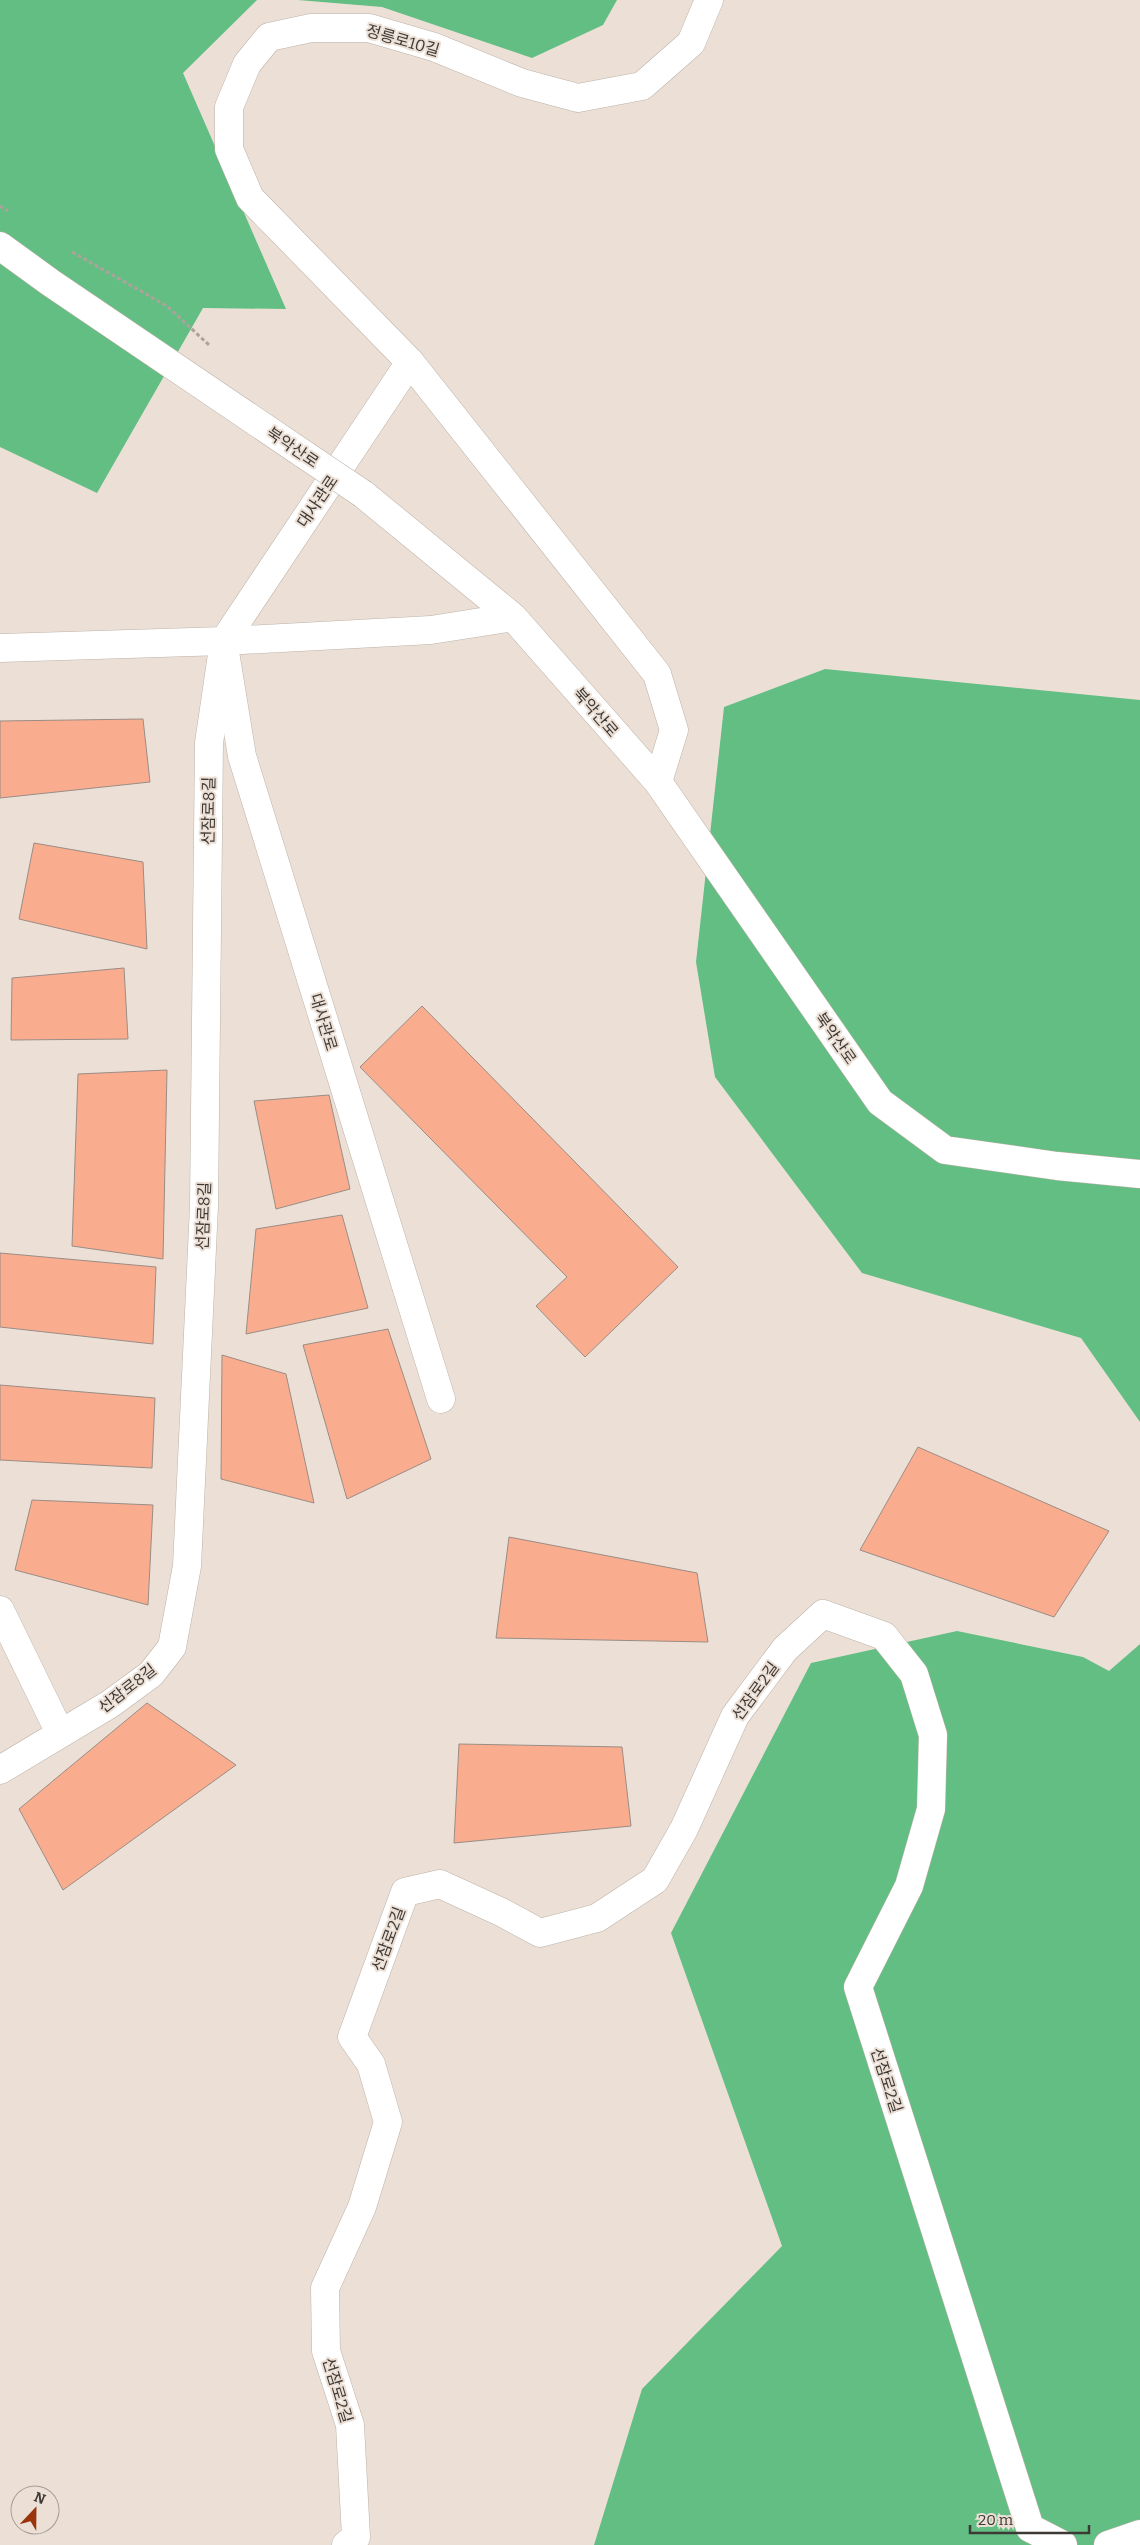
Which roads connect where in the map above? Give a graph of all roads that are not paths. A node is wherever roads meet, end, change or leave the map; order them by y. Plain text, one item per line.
1 (709, 0) edge
2 (0, 246) edge
3 (410, 362) junction
4 (513, 617) junction
5 (224, 641) junction
6 (0, 648) edge
7 (658, 782) junction
8 (1140, 1174) edge
9 (441, 1399) dead end
10 (0, 1610) edge
11 (60, 1733) junction
12 (0, 1770) edge
13 (1140, 2534) edge
14 (346, 2545) edge
15 (1063, 2545) edge
16 (1108, 2545) edge

1 - 3 street, 정릉로10길
2 - 4 street, 북악산로, bridge
3 - 5 street, 대사관로
3 - 7 street, 정릉로10길
4 - 5 street
4 - 7 street, 북악산로
5 - 6 street
5 - 9 street, 대사관로
5 - 11 street, 선잠로8길
7 - 8 street, 북악산로
10 - 11 street
11 - 12 street, 선잠로8길
13 - 16 street
14 - 15 street, 선잠로2길

